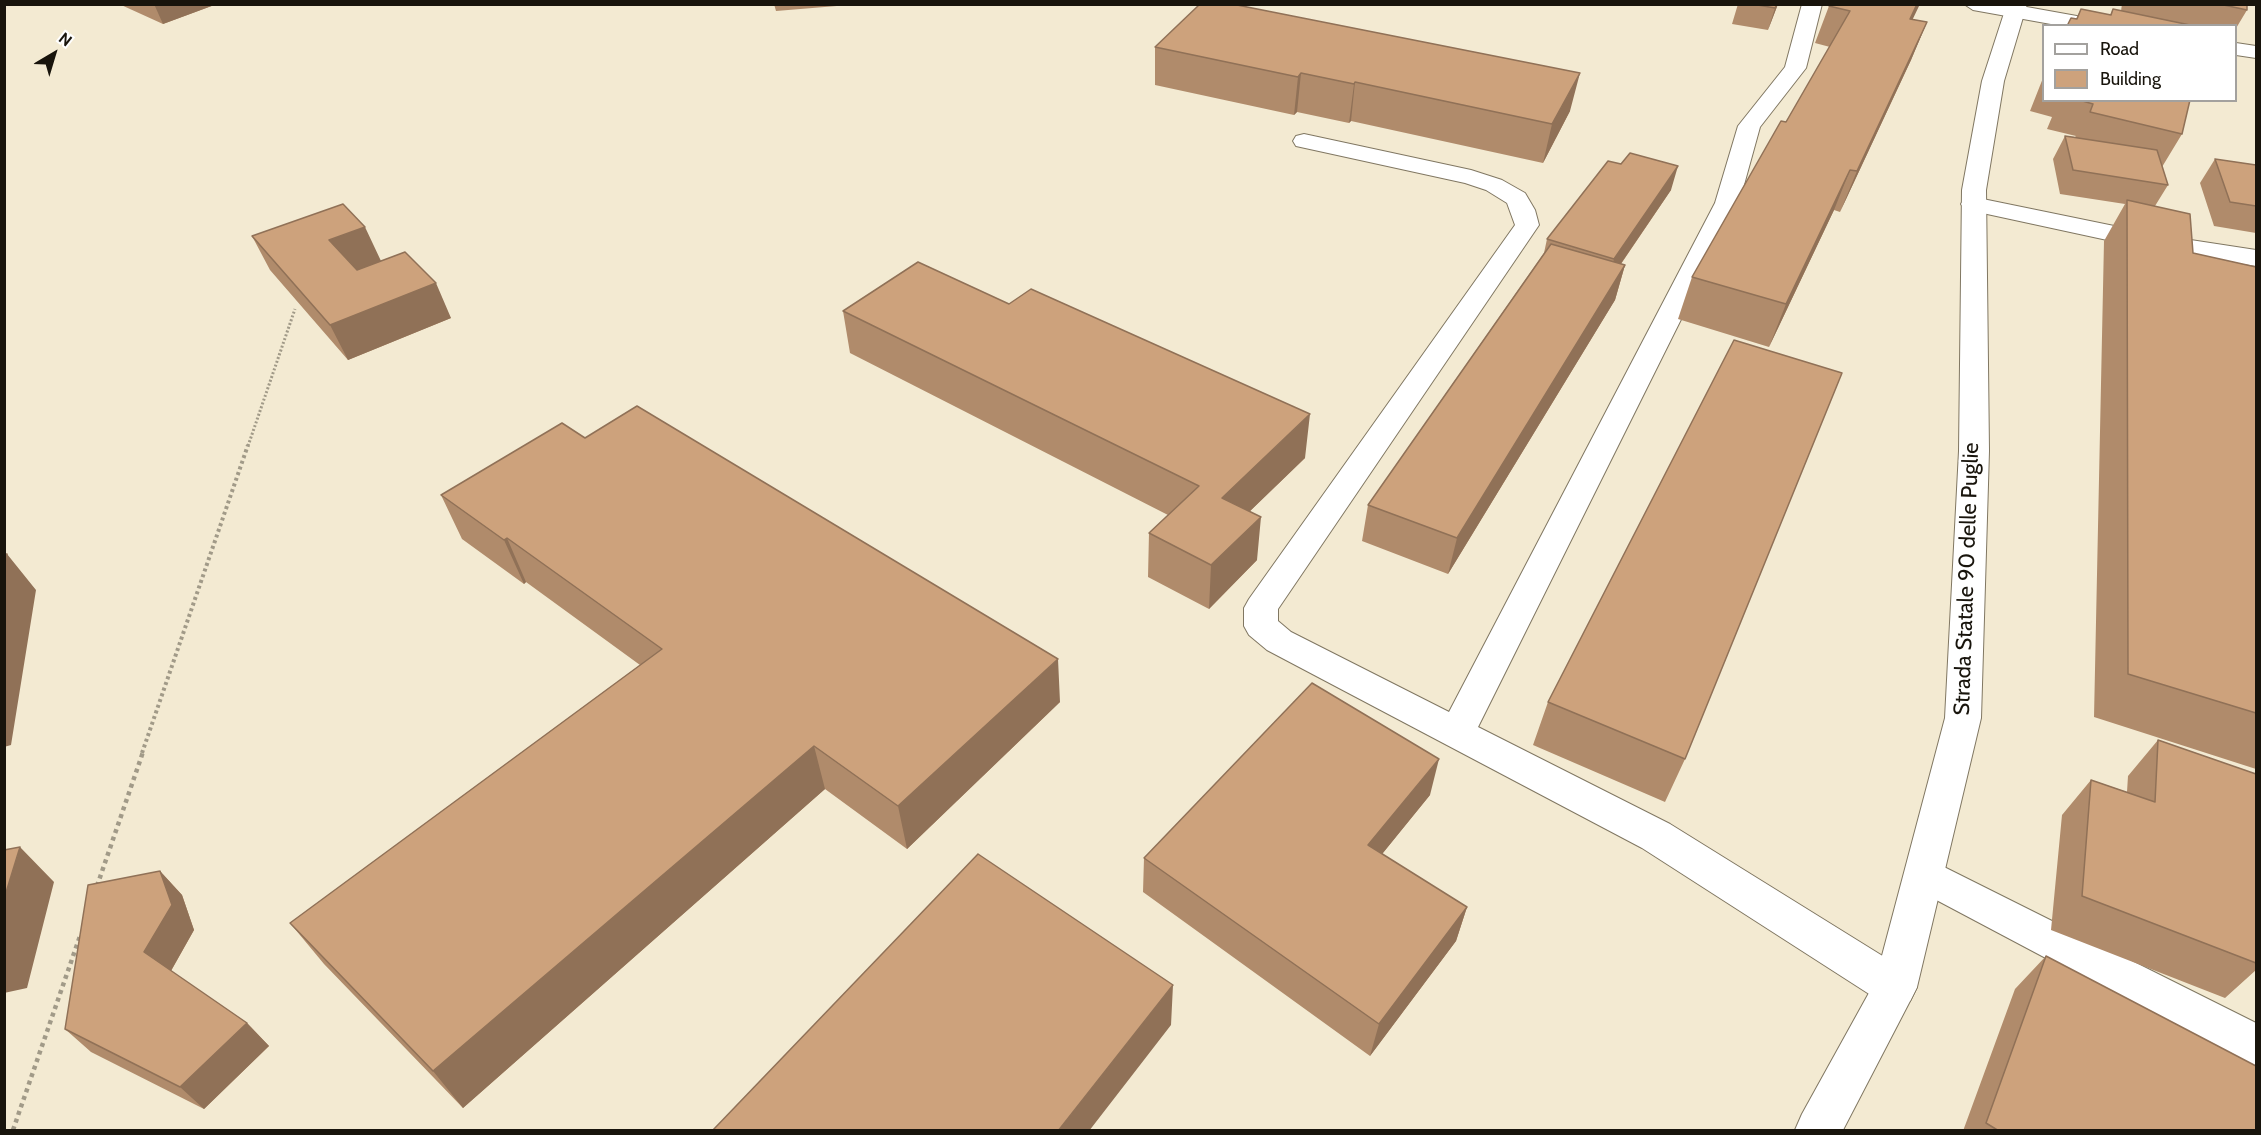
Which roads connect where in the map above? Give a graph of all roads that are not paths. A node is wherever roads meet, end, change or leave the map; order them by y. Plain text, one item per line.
1 (1812, 4) edge
2 (1973, 4) edge
3 (2015, 8) edge
4 (2090, 24) edge
5 (2237, 49) edge
6 (2256, 52) edge
7 (1304, 141) dead end
8 (1973, 204) junction
9 (2256, 258) edge
10 (1456, 733) junction
11 (1924, 874) junction
12 (1895, 987) junction
13 (2256, 1046) edge
14 (1820, 1130) edge

1 - 10 street
2 - 3 street
3 - 4 street
3 - 8 street, Strada Statale 90 delle Puglie
5 - 6 street
7 - 10 street
8 - 9 street
8 - 11 street, Strada Statale 90 delle Puglie
10 - 12 street
11 - 12 street, Strada Statale 90 delle Puglie
11 - 13 street
12 - 14 street, Strada Statale 90 delle Puglie

